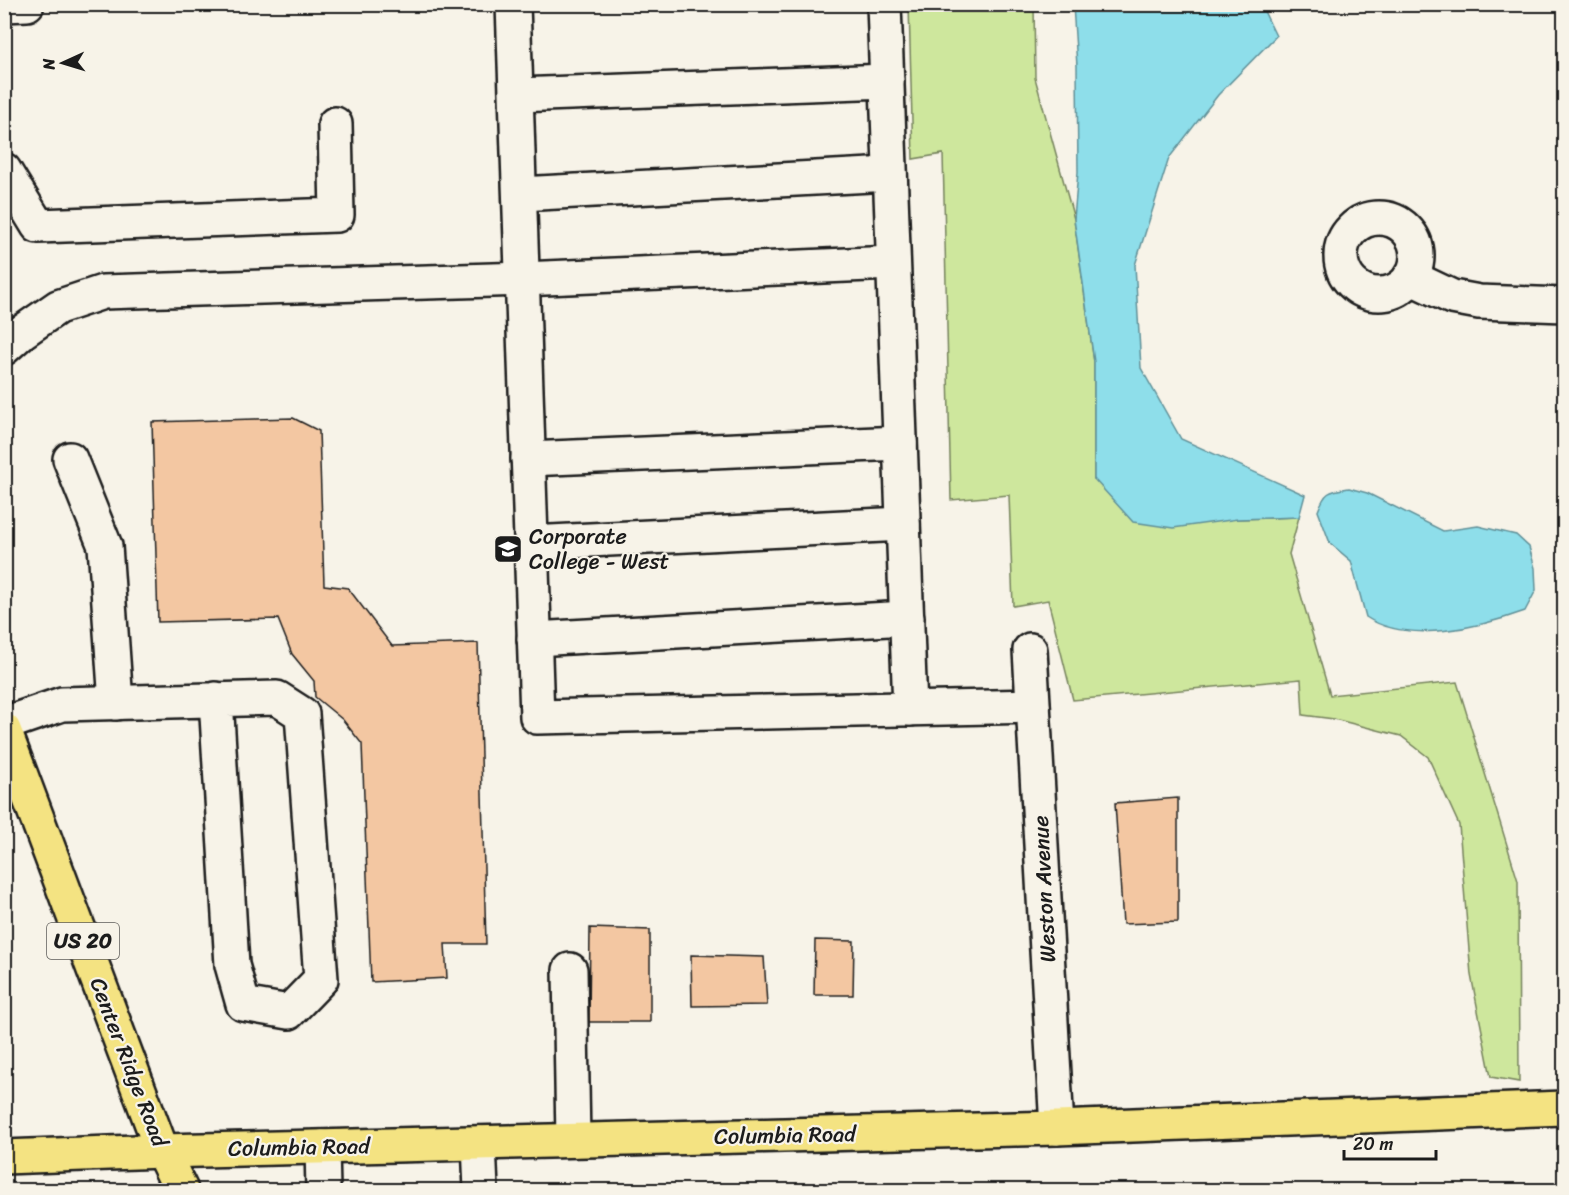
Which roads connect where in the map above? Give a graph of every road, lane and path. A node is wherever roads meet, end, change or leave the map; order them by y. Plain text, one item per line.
1 (27, 4) edge
2 (513, 4) edge
3 (884, 4) edge
4 (4, 6) edge
5 (887, 81) junction
6 (516, 95) junction
7 (334, 124) dead end
8 (4, 170) edge
9 (890, 174) junction
10 (520, 194) junction
11 (893, 263) junction
12 (1410, 277) dead end
13 (522, 279) junction
14 (1564, 305) edge
15 (4, 348) edge
16 (900, 442) junction
17 (70, 459) dead end
18 (528, 459) junction
19 (903, 524) junction
20 (531, 543) junction
21 (907, 618) junction
22 (534, 639) junction
23 (1030, 650) dead end
24 (216, 699) junction
25 (116, 703) junction
26 (1033, 706) junction
27 (910, 709) junction
28 (4, 724) edge
29 (4, 730) edge
30 (570, 969) dead end
31 (1564, 1108) edge
32 (1057, 1128) junction
33 (573, 1140) junction
34 (479, 1143) junction
35 (322, 1147) junction
36 (162, 1151) junction
37 (4, 1157) edge
38 (181, 1191) edge
39 (323, 1191) edge
40 (481, 1191) edge

1 - 4 street
2 - 6 street
3 - 5 street
5 - 6 street
5 - 9 street
6 - 10 street
7 - 8 street
9 - 10 street
9 - 11 street
10 - 13 street
11 - 13 street
11 - 16 street
12 - 14 street
13 - 15 street
13 - 18 street
16 - 18 street
16 - 19 street
17 - 25 street
18 - 20 street
19 - 20 street
19 - 21 street
20 - 22 street
21 - 22 street
21 - 27 street
22 - 27 street
23 - 26 street, Weston Avenue
24 - 24 street
24 - 25 street
25 - 28 street
26 - 27 street
26 - 32 street, Weston Avenue
29 - 36 main road, Center Ridge Road / US 20
30 - 33 street
31 - 32 main road, Columbia Road
32 - 33 main road, Columbia Road
33 - 34 main road, Columbia Road
34 - 35 main road, Columbia Road
34 - 40 street
35 - 36 main road, Columbia Road
35 - 39 street
36 - 37 main road, Columbia Road
36 - 38 main road, Center Ridge Road / US 20

